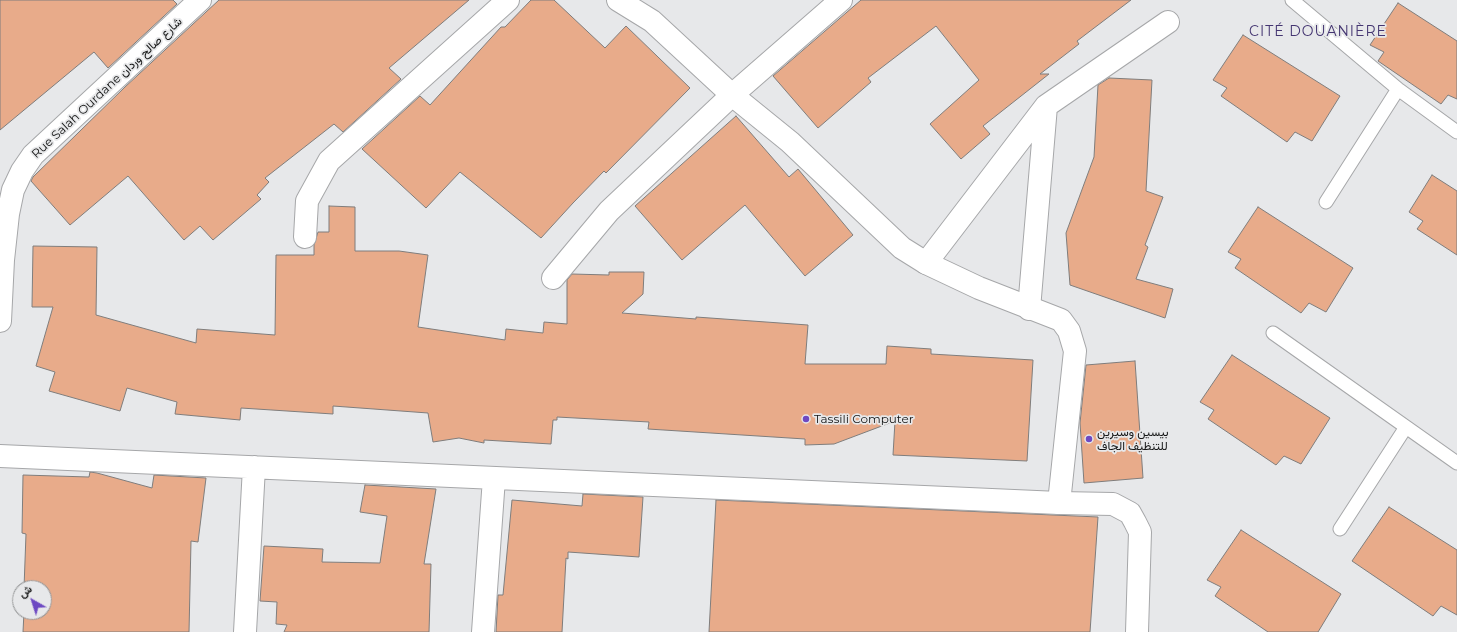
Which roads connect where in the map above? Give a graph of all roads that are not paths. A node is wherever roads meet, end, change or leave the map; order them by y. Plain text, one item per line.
1 (200, 0) edge
2 (508, 0) edge
3 (618, 0) edge
4 (841, 0) edge
5 (1292, 0) edge
6 (1168, 22) dead end
7 (1398, 89) junction
8 (732, 95) junction
9 (1046, 106) junction
10 (1457, 132) edge
11 (1326, 202) dead end
12 (305, 237) dead end
13 (926, 263) junction
14 (553, 278) dead end
15 (1029, 309) junction
16 (0, 321) edge
17 (1273, 333) dead end
18 (1406, 427) junction
19 (0, 456) edge
20 (1457, 463) edge
21 (254, 467) junction
22 (494, 478) junction
23 (1059, 503) junction
24 (1340, 529) dead end
25 (245, 632) edge
26 (483, 632) edge
27 (1137, 632) edge

1 - 16 street, Rue Salah Ourdane شارع صالح وردان
2 - 12 street
3 - 8 street
4 - 8 street
5 - 7 lane
6 - 9 street
7 - 10 lane
7 - 11 lane
8 - 13 street
8 - 14 street
9 - 13 street
9 - 15 street
13 - 15 street
15 - 23 street
17 - 18 lane
18 - 20 lane
18 - 24 lane
19 - 21 street
21 - 22 street
21 - 25 street
22 - 23 street
22 - 26 street
23 - 27 street

